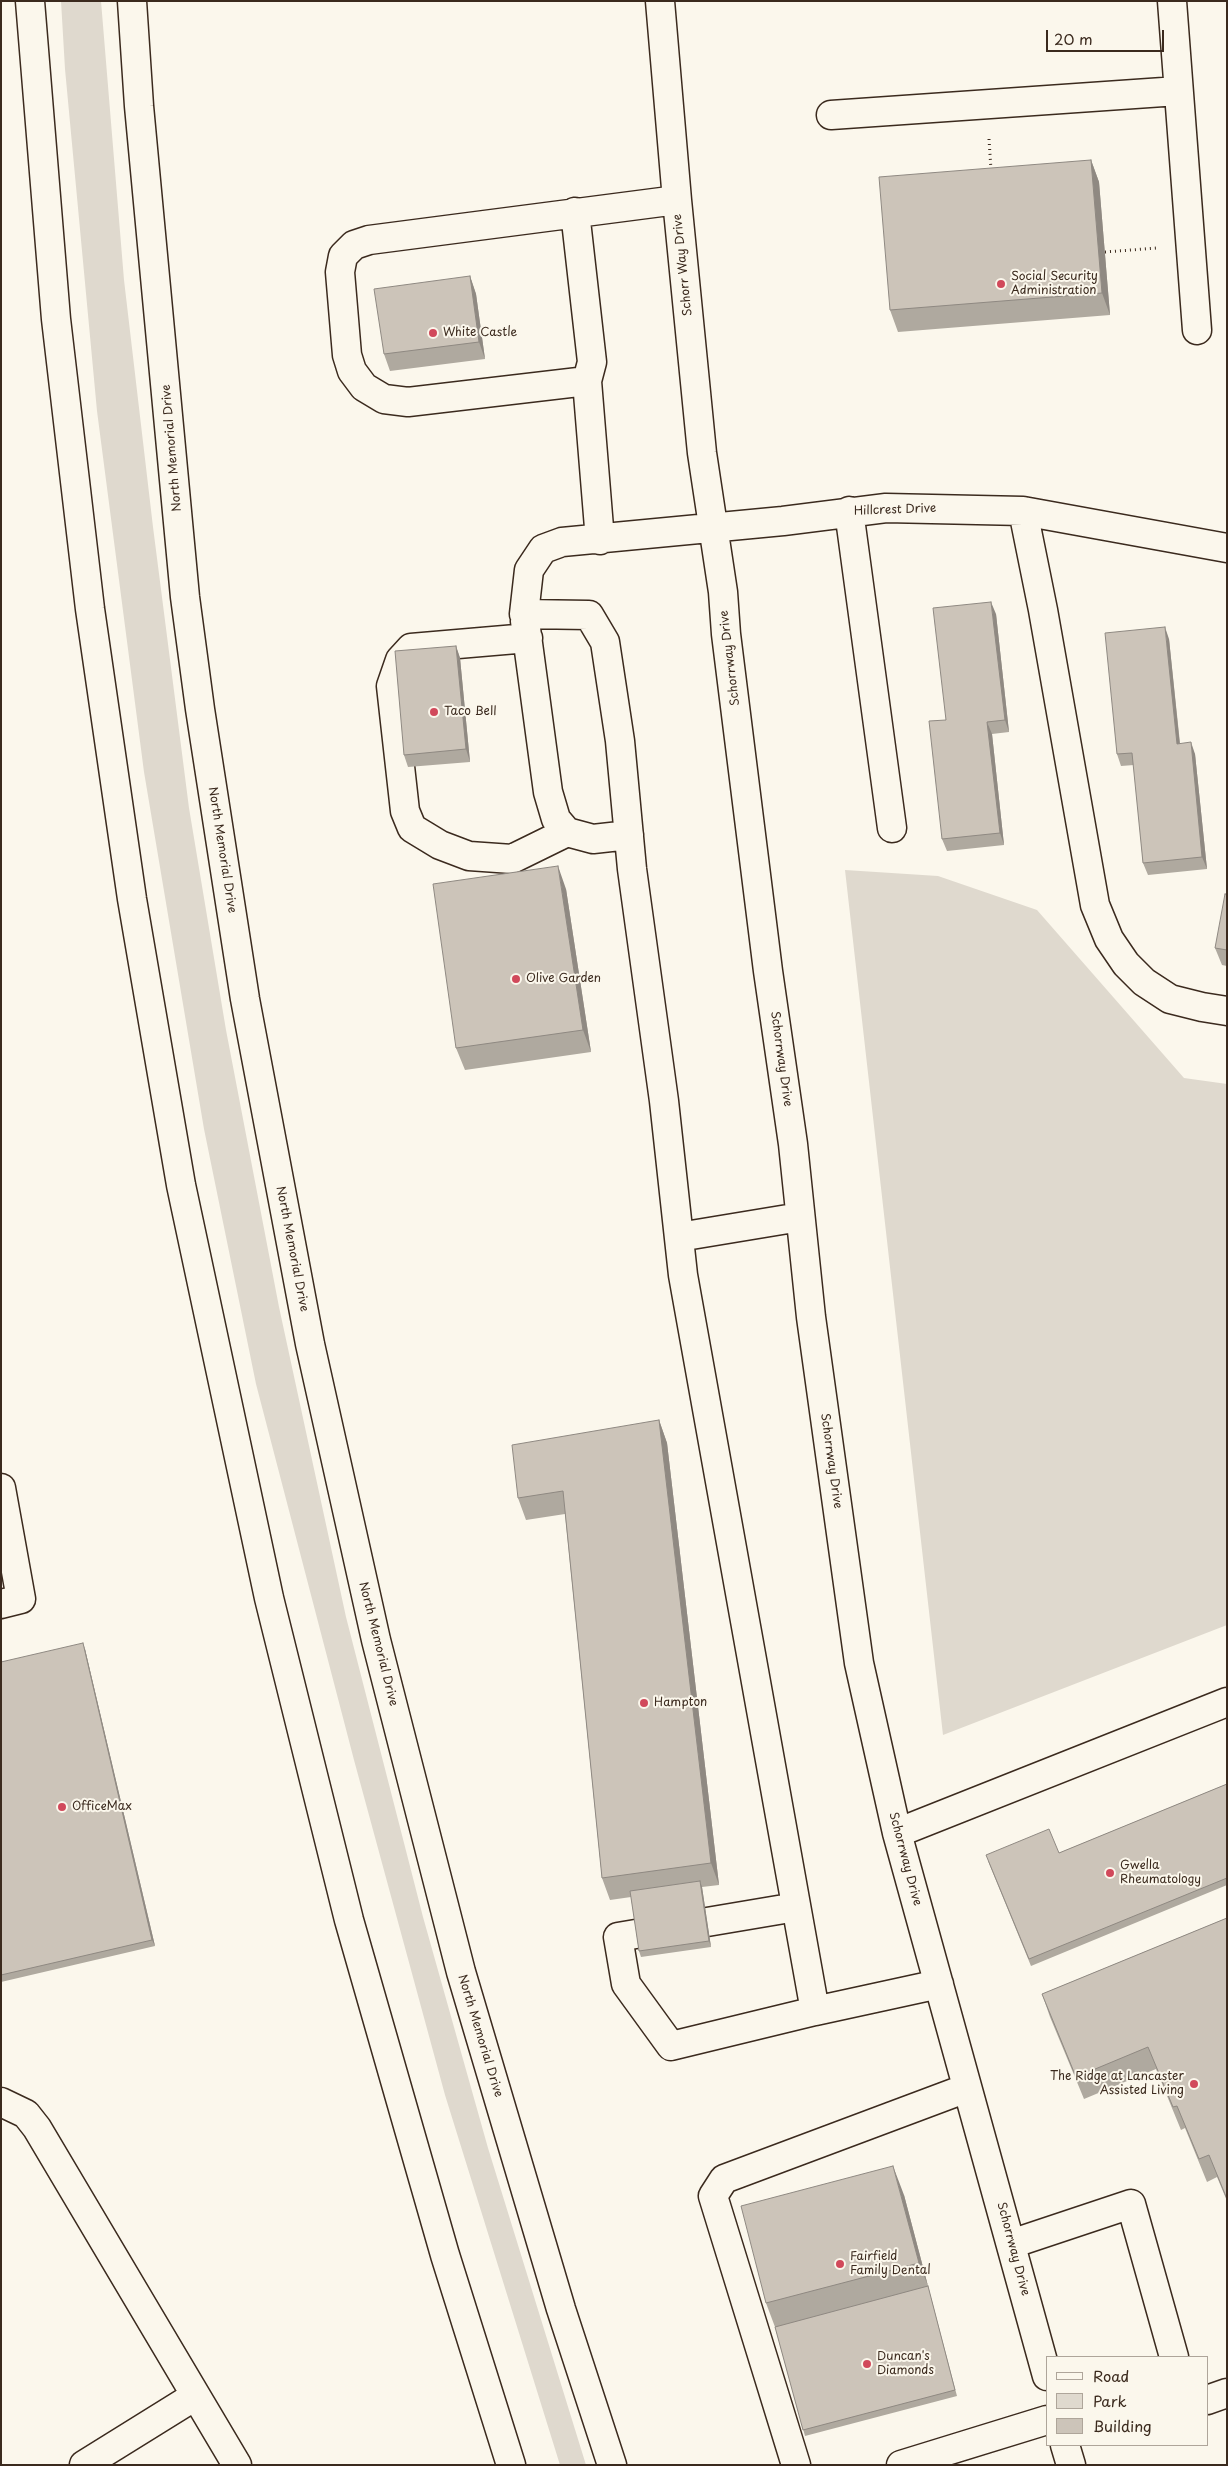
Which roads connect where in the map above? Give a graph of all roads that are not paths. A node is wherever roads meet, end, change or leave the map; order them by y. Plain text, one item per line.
1 (30, 1) edge
2 (132, 1) edge
3 (660, 1) edge
4 (1172, 1) edge
5 (1178, 91) junction
6 (831, 115) dead end
7 (677, 200) junction
8 (575, 212) junction
9 (1197, 330) dead end
10 (587, 382) junction
11 (1023, 511) junction
12 (849, 512) junction
13 (712, 528) junction
14 (600, 540) junction
15 (1227, 548) edge
16 (526, 626) junction
17 (892, 828) dead end
18 (567, 832) junction
19 (629, 835) junction
20 (1227, 1011) edge
21 (800, 1217) junction
22 (679, 1237) junction
23 (1, 1488) edge
24 (1, 1604) edge
25 (1227, 1702) edge
26 (898, 1833) junction
27 (796, 1907) junction
28 (939, 1984) junction
29 (815, 2011) junction
30 (967, 2088) junction
31 (1, 2102) edge
32 (1012, 2244) junction
33 (1174, 2356) edge
34 (1046, 2372) edge
35 (1227, 2393) edge
36 (195, 2396) junction
37 (1208, 2400) edge
38 (1046, 2420) edge
39 (1066, 2446) edge
40 (84, 2465) edge
41 (237, 2465) edge
42 (511, 2465) edge
43 (612, 2465) edge
44 (796, 2465) edge
45 (901, 2465) edge
46 (1071, 2465) edge

1 - 42 main road
2 - 43 main road, North Memorial Drive
3 - 7 main road, Schorr Way Drive
4 - 5 main road
5 - 6 main road
5 - 9 main road
7 - 8 main road
7 - 13 main road, Schorr Way Drive
8 - 10 main road
8 - 10 main road
10 - 14 main road
11 - 12 main road, Hillcrest Drive
11 - 15 main road, Hillcrest Drive
11 - 20 main road
12 - 13 main road, Hillcrest Drive
12 - 17 main road
13 - 14 main road, Hillcrest Drive
13 - 21 main road, Schorrway Drive
14 - 16 main road, Hillcrest Drive
16 - 18 main road
16 - 18 main road
16 - 19 main road
18 - 19 main road
19 - 22 main road
21 - 22 main road
21 - 26 main road, Schorrway Drive
22 - 27 main road
23 - 24 main road
25 - 26 main road
26 - 28 main road, Schorrway Drive
27 - 29 main road
27 - 29 main road
28 - 29 main road
28 - 30 main road, Schorrway Drive
30 - 32 main road, Schorrway Drive
30 - 44 main road
31 - 36 main road
32 - 33 main road
32 - 34 main road, Schorrway Drive
35 - 37 main road
36 - 40 main road
36 - 41 main road
38 - 45 main road
39 - 46 main road

